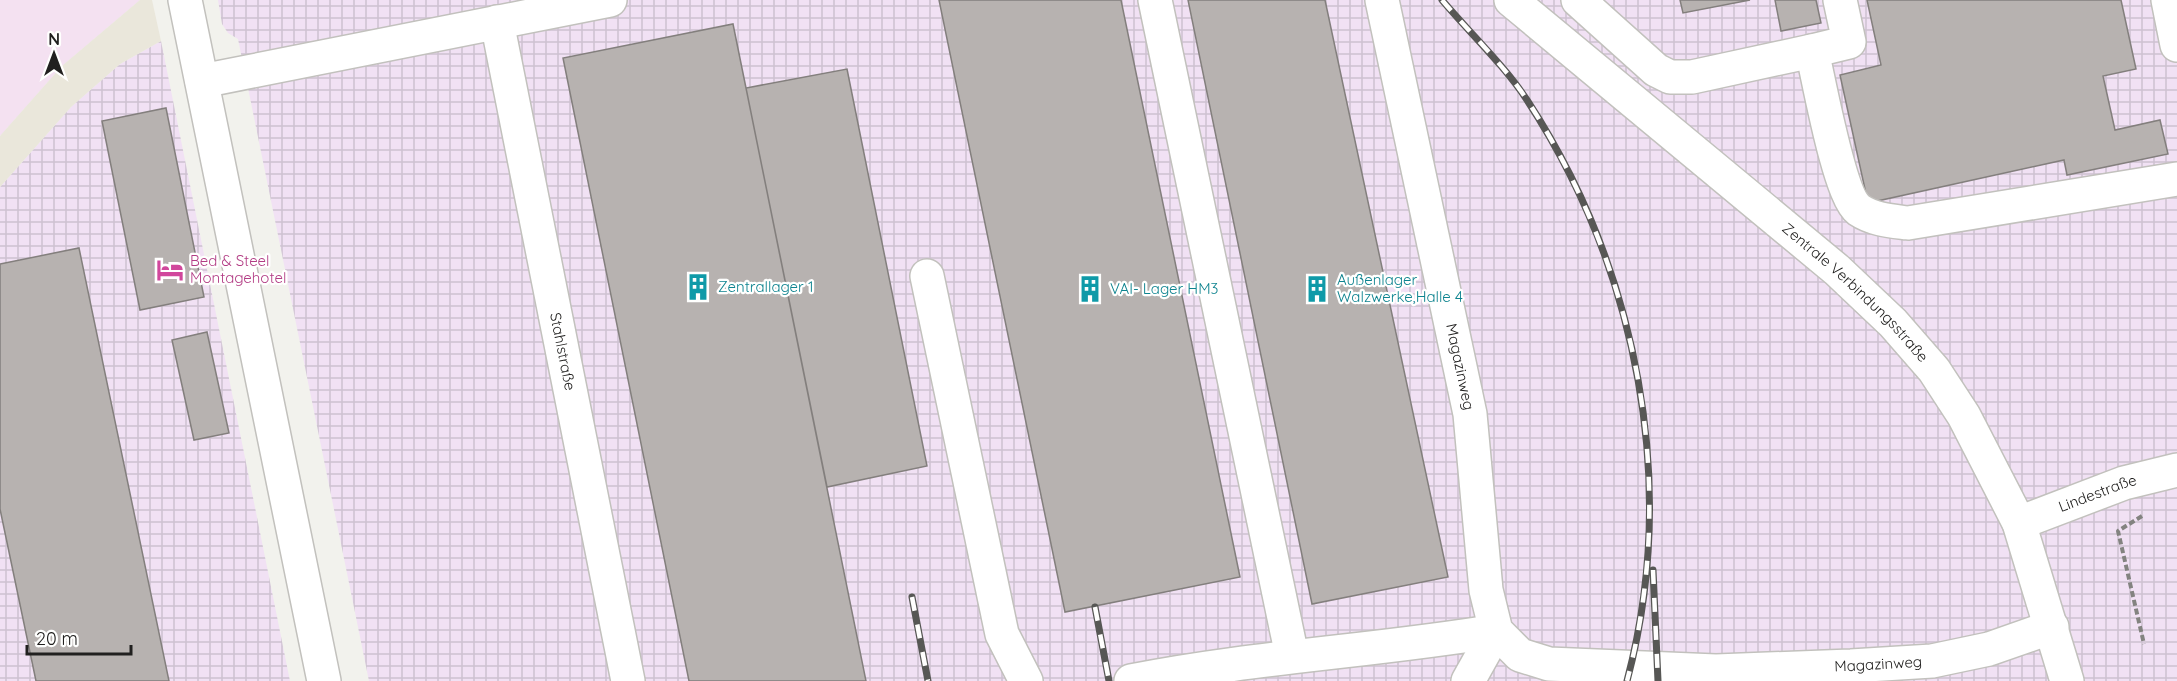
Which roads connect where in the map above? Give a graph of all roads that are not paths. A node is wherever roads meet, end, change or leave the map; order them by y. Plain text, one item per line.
1 (185, 0) edge
2 (610, 0) edge
3 (1155, 0) edge
4 (1382, 0) edge
5 (1511, 0) edge
6 (1578, 0) edge
7 (1840, 0) edge
8 (2168, 0) edge
9 (497, 22) junction
10 (2177, 45) edge
11 (1812, 51) junction
12 (202, 81) junction
13 (2177, 179) edge
14 (927, 276) dead end
15 (2177, 470) edge
16 (2019, 523) junction
17 (2052, 627) junction
18 (1496, 631) junction
19 (1292, 656) junction
20 (1221, 674) edge
21 (1716, 676) edge
22 (324, 681) edge
23 (628, 681) edge
24 (1026, 681) edge
25 (1131, 681) edge
26 (1468, 681) edge
27 (2067, 681) edge

1 - 12 street
2 - 9 street
3 - 19 street
4 - 18 street, Magazinweg
5 - 16 street, Zentrale Verbindungsstraße
6 - 11 street
7 - 11 street
8 - 10 street
9 - 12 street
9 - 23 street, Stahlstraße
11 - 13 street
12 - 22 street
14 - 24 street
15 - 16 street, Lindestraße
16 - 17 street, Zentrale Verbindungsstraße
17 - 21 street, Magazinweg
17 - 27 street, Zentrale Verbindungsstraße
18 - 19 street
18 - 21 street, Magazinweg
18 - 26 street
19 - 20 street
20 - 25 street

